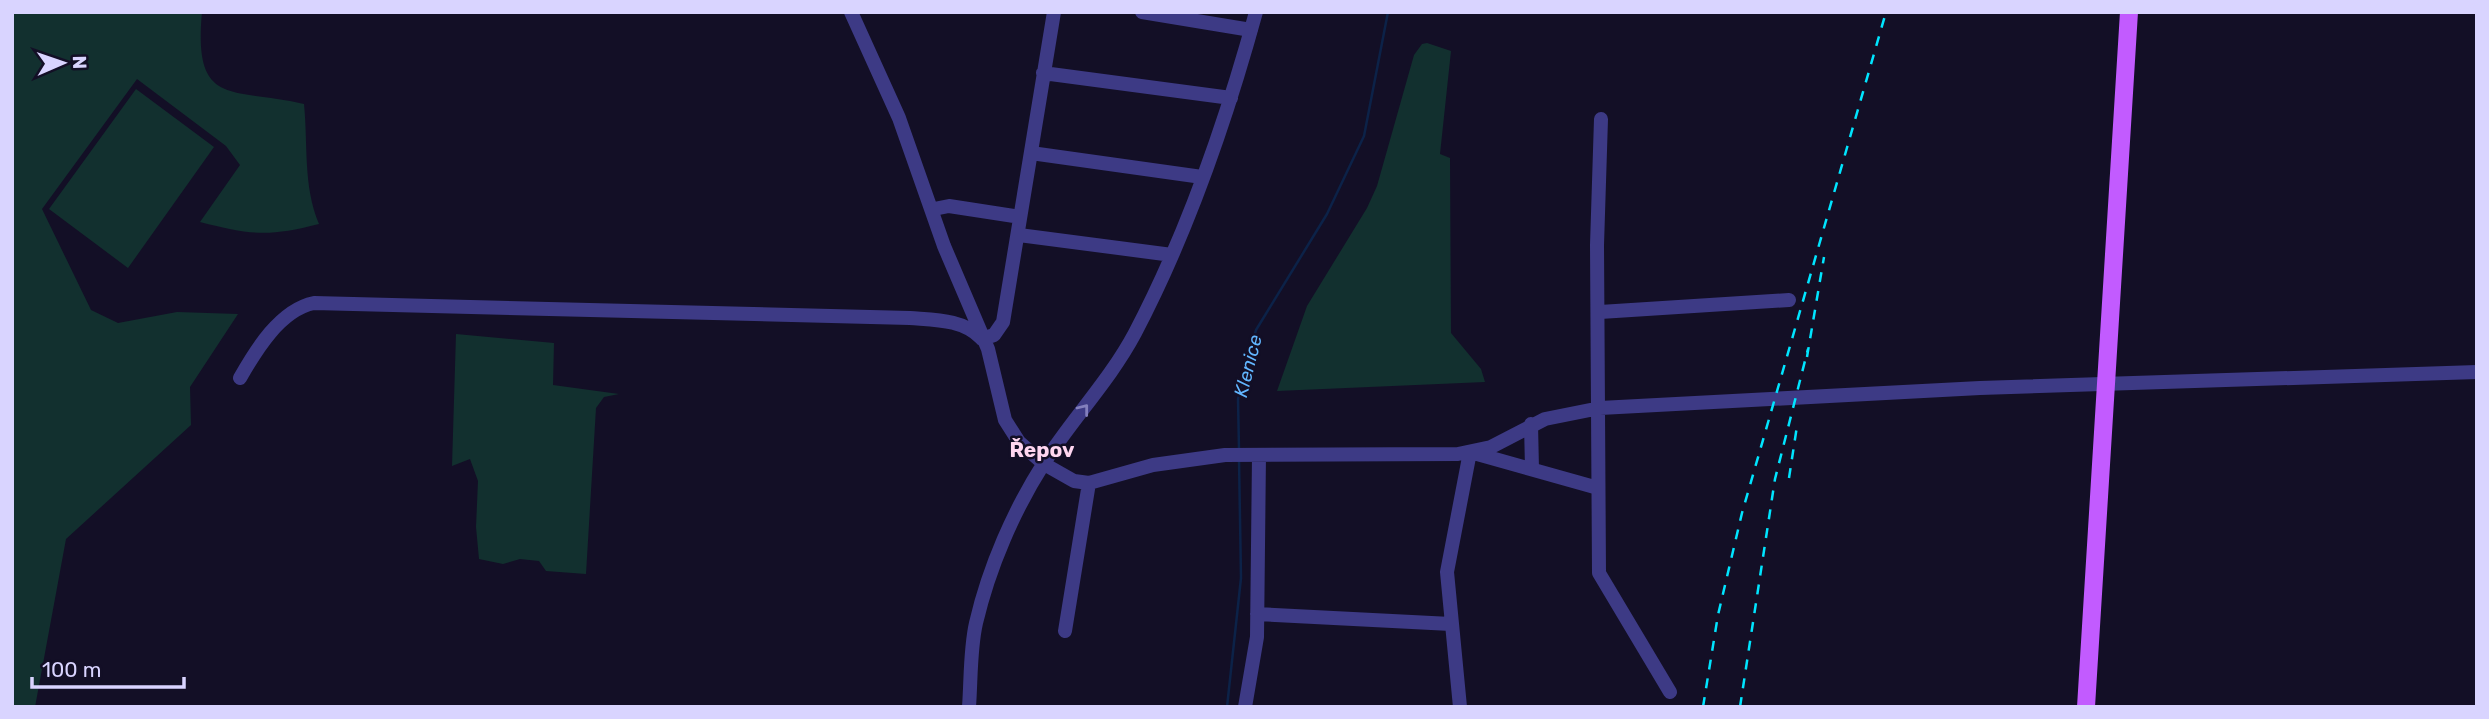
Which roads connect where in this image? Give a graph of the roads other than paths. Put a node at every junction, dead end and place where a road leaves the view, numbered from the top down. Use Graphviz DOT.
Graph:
graph roads {
  1 [pos="851,12"];
  2 [pos="1054,12"];
  3 [pos="1142,12"];
  4 [pos="1256,12"];
  5 [pos="2129,12"];
  6 [pos="1251,30"];
  7 [pos="1044,73"];
  8 [pos="1231,98"];
  9 [pos="1601,119"];
  10 [pos="1031,153"];
  11 [pos="1202,177"];
  12 [pos="934,209"];
  13 [pos="1020,217"];
  14 [pos="1018,235"];
  15 [pos="1172,255"];
  16 [pos="1789,300"];
  17 [pos="1600,312"];
  18 [pos="982,339"];
  19 [pos="2477,372"];
  20 [pos="240,378"];
  21 [pos="2108,384"];
  22 [pos="1600,408"];
  23 [pos="1531,424"];
  24 [pos="1470,452"];
  25 [pos="1256,455"];
  26 [pos="1044,464"];
  27 [pos="1532,469"];
  28 [pos="1089,483"];
  29 [pos="1598,488"];
  30 [pos="1257,614"];
  31 [pos="1451,624"];
  32 [pos="1065,631"];
  33 [pos="1670,692"];
  34 [pos="969,707"];
  35 [pos="1245,707"];
  36 [pos="1461,707"];
  37 [pos="2086,707"];
  1 -- 12 [label="street"];
  2 -- 7 [label="street"];
  3 -- 6 [label="street"];
  4 -- 6 [label="street"];
  5 -- 21 [label="main road"];
  6 -- 8 [label="street"];
  7 -- 8 [label="street"];
  7 -- 10 [label="street"];
  8 -- 11 [label="street"];
  9 -- 17 [label="street"];
  10 -- 11 [label="street"];
  10 -- 13 [label="street"];
  11 -- 15 [label="street"];
  12 -- 13 [label="street"];
  12 -- 18 [label="street"];
  13 -- 14 [label="street"];
  14 -- 15 [label="street"];
  14 -- 18 [label="street"];
  26 -- 15 [label="street, one-way"];
  16 -- 17 [label="street"];
  17 -- 22 [label="street"];
  18 -- 20 [label="street"];
  18 -- 26 [label="street"];
  19 -- 21 [label="street"];
  21 -- 22 [label="street"];
  21 -- 37 [label="main road"];
  22 -- 23 [label="street"];
  22 -- 29 [label="street"];
  23 -- 24 [label="street"];
  23 -- 27 [label="street"];
  24 -- 25 [label="street"];
  24 -- 27 [label="street"];
  24 -- 31 [label="street"];
  25 -- 28 [label="street"];
  25 -- 30 [label="street"];
  26 -- 28 [label="street"];
  26 -- 34 [label="street"];
  27 -- 29 [label="street"];
  28 -- 32 [label="street"];
  29 -- 33 [label="street"];
  30 -- 31 [label="street"];
  30 -- 35 [label="street"];
  31 -- 36 [label="street"];
}
